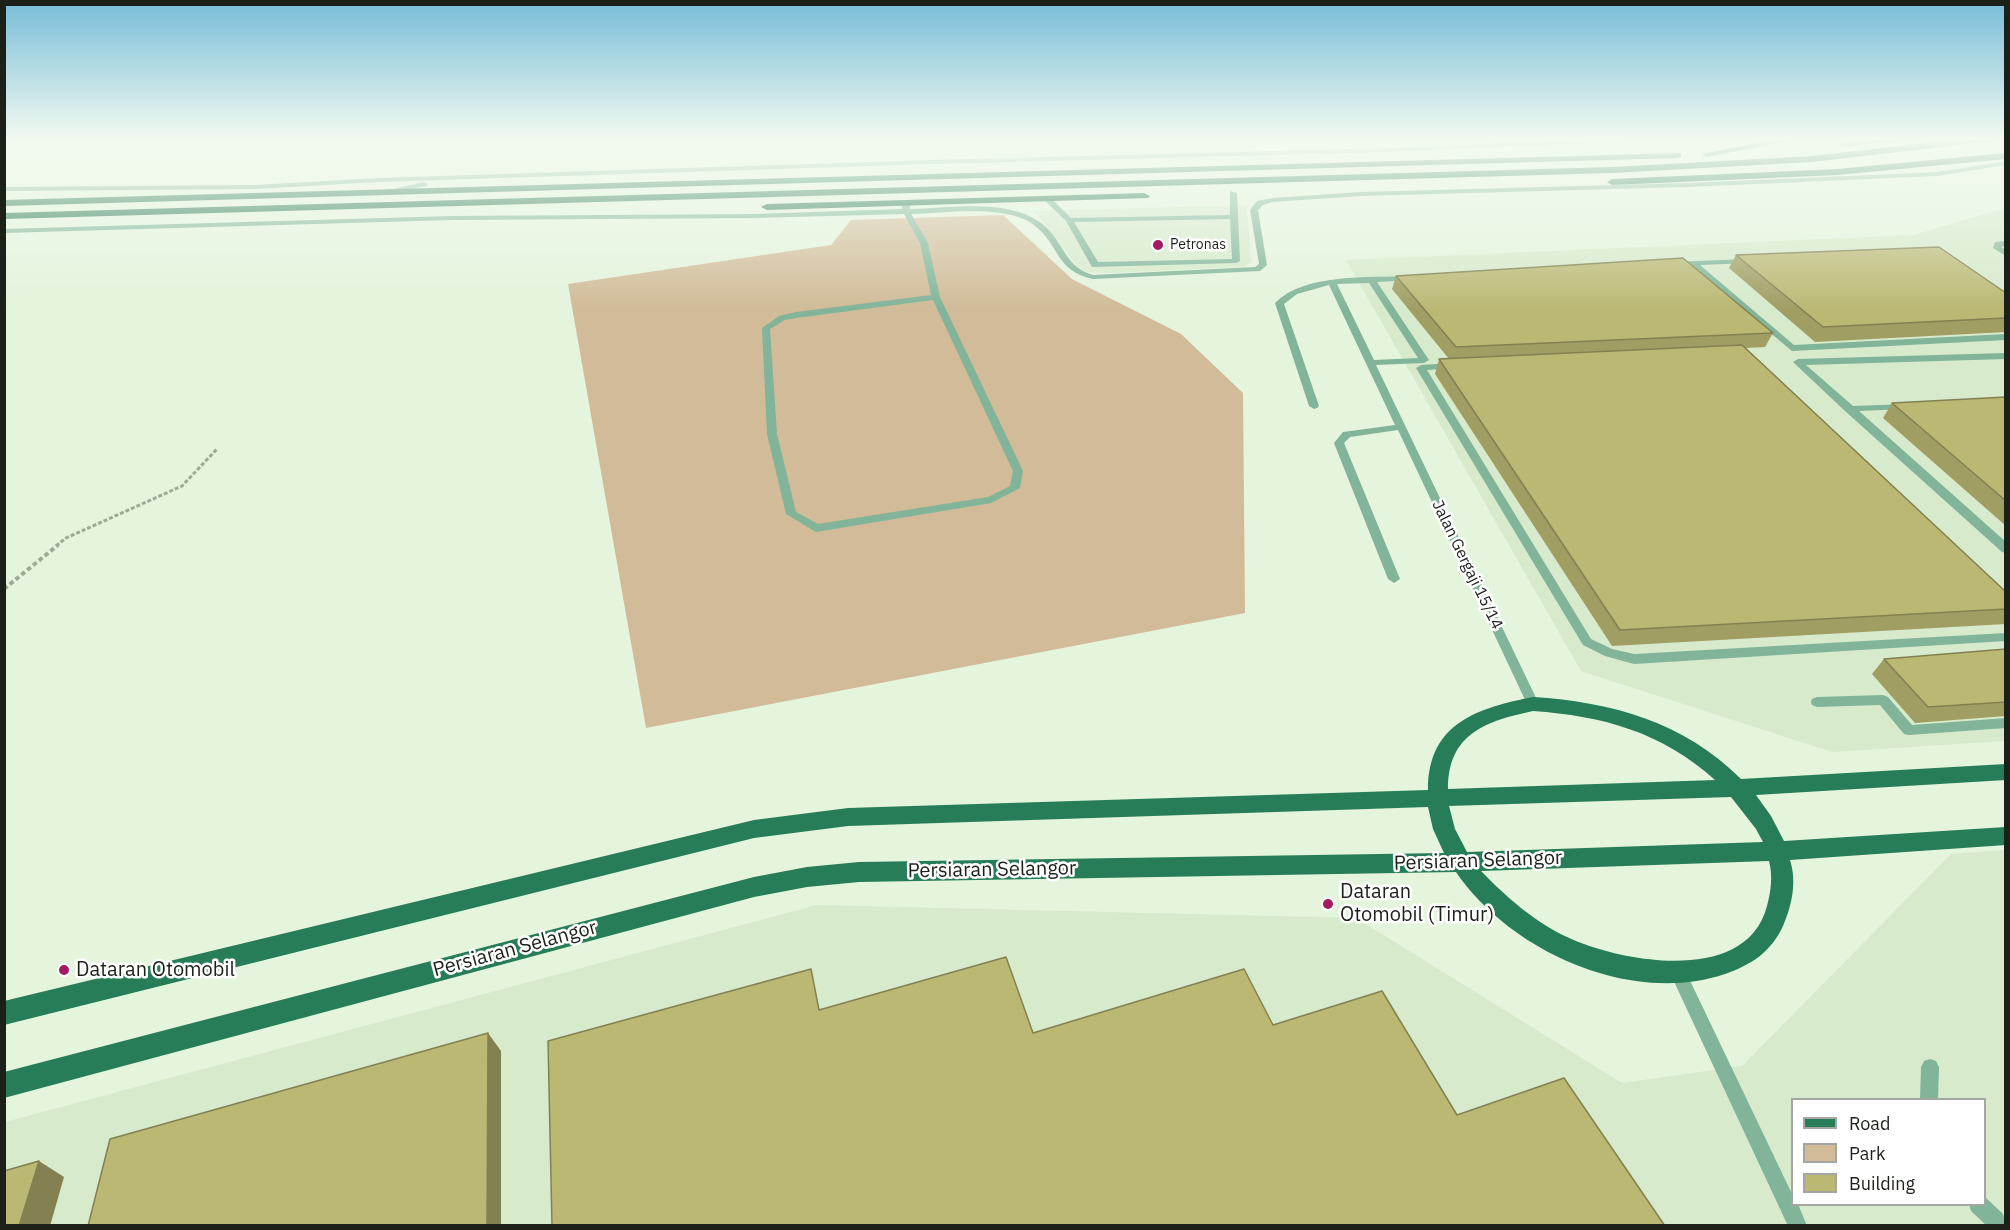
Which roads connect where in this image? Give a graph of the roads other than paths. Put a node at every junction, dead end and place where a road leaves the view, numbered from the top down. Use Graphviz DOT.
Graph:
graph roads {
  1 [pos="288,195"];
  2 [pos="754,195"];
  3 [pos="1146,195"];
  4 [pos="1233,195"];
  5 [pos="1340,195"];
  6 [pos="1047,199"];
  7 [pos="531,202"];
  8 [pos="4,203"];
  9 [pos="906,207"];
  10 [pos="4,216"];
  11 [pos="1234,217"];
  12 [pos="1069,220"];
  13 [pos="4,231"];
  14 [pos="2006,243"];
  15 [pos="2006,254"];
  16 [pos="1763,260"];
  17 [pos="1196,262"];
  18 [pos="1692,263"];
  19 [pos="1665,264"];
  20 [pos="1202,272"];
  21 [pos="1418,277"];
  22 [pos="1371,280"];
  23 [pos="1332,282"];
  24 [pos="936,297"];
  25 [pos="2006,337"];
  26 [pos="2006,356"];
  27 [pos="1370,363"];
  28 [pos="1468,366"];
  29 [pos="1314,406"];
  30 [pos="1916,406"];
  31 [pos="1848,409"];
  32 [pos="1400,427"];
  33 [pos="2006,549"];
  34 [pos="1394,579"];
  35 [pos="2006,637"];
  36 [pos="1817,702"];
  37 [pos="1533,704"];
  38 [pos="2006,723"];
  39 [pos="2006,772"];
  40 [pos="1736,788"];
  41 [pos="1435,797"];
  42 [pos="2006,836"];
  43 [pos="1779,851"];
  44 [pos="1460,862"];
  45 [pos="1678,974"];
  46 [pos="4,1013"];
  47 [pos="1930,1067"];
  48 [pos="4,1085"];
  49 [pos="1929,1098"];
  50 [pos="1981,1206"];
  51 [pos="2000,1221"];
  52 [pos="1798,1226"];
  1 -- 8 [label="highway"];
  2 -- 7 [label="highway"];
  3 -- 6 [label="highway"];
  4 -- 11 [label="lane"];
  5 -- 20 [label="lane"];
  6 -- 9 [label="highway"];
  6 -- 12 [label="lane"];
  7 -- 9 [label="highway"];
  7 -- 10 [label="highway"];
  9 -- 13 [label="lane"];
  9 -- 20 [label="lane"];
  9 -- 24 [label="lane"];
  11 -- 12 [label="lane"];
  11 -- 17 [label="lane"];
  12 -- 17 [label="lane"];
  14 -- 15 [label="lane"];
  16 -- 18 [label="lane"];
  17 -- 20 [label="lane"];
  18 -- 19 [label="lane"];
  18 -- 25 [label="lane"];
  21 -- 22 [label="lane"];
  22 -- 23 [label="lane"];
  22 -- 27 [label="lane"];
  23 -- 27 [label="lane, Jalan Gergaji 15/14"];
  23 -- 29 [label="lane"];
  24 -- 24 [label="lane"];
  26 -- 31 [label="lane"];
  27 -- 32 [label="lane, Jalan Gergaji 15/14"];
  28 -- 35 [label="lane"];
  30 -- 31 [label="lane"];
  31 -- 33 [label="lane"];
  32 -- 34 [label="lane"];
  32 -- 37 [label="lane, Jalan Gergaji 15/14"];
  36 -- 38 [label="lane"];
  37 -- 40 [label="main road"];
  37 -- 41 [label="main road"];
  39 -- 40 [label="main road"];
  40 -- 41 [label="main road"];
  40 -- 43 [label="main road"];
  41 -- 44 [label="main road"];
  41 -- 46 [label="main road"];
  42 -- 43 [label="main road, Persiaran Selangor"];
  43 -- 44 [label="main road, Persiaran Selangor"];
  43 -- 45 [label="main road"];
  44 -- 45 [label="main road"];
  44 -- 48 [label="main road, Persiaran Selangor"];
  45 -- 52 [label="lane"];
  47 -- 49 [label="lane"];
  50 -- 51 [label="lane"];
}
